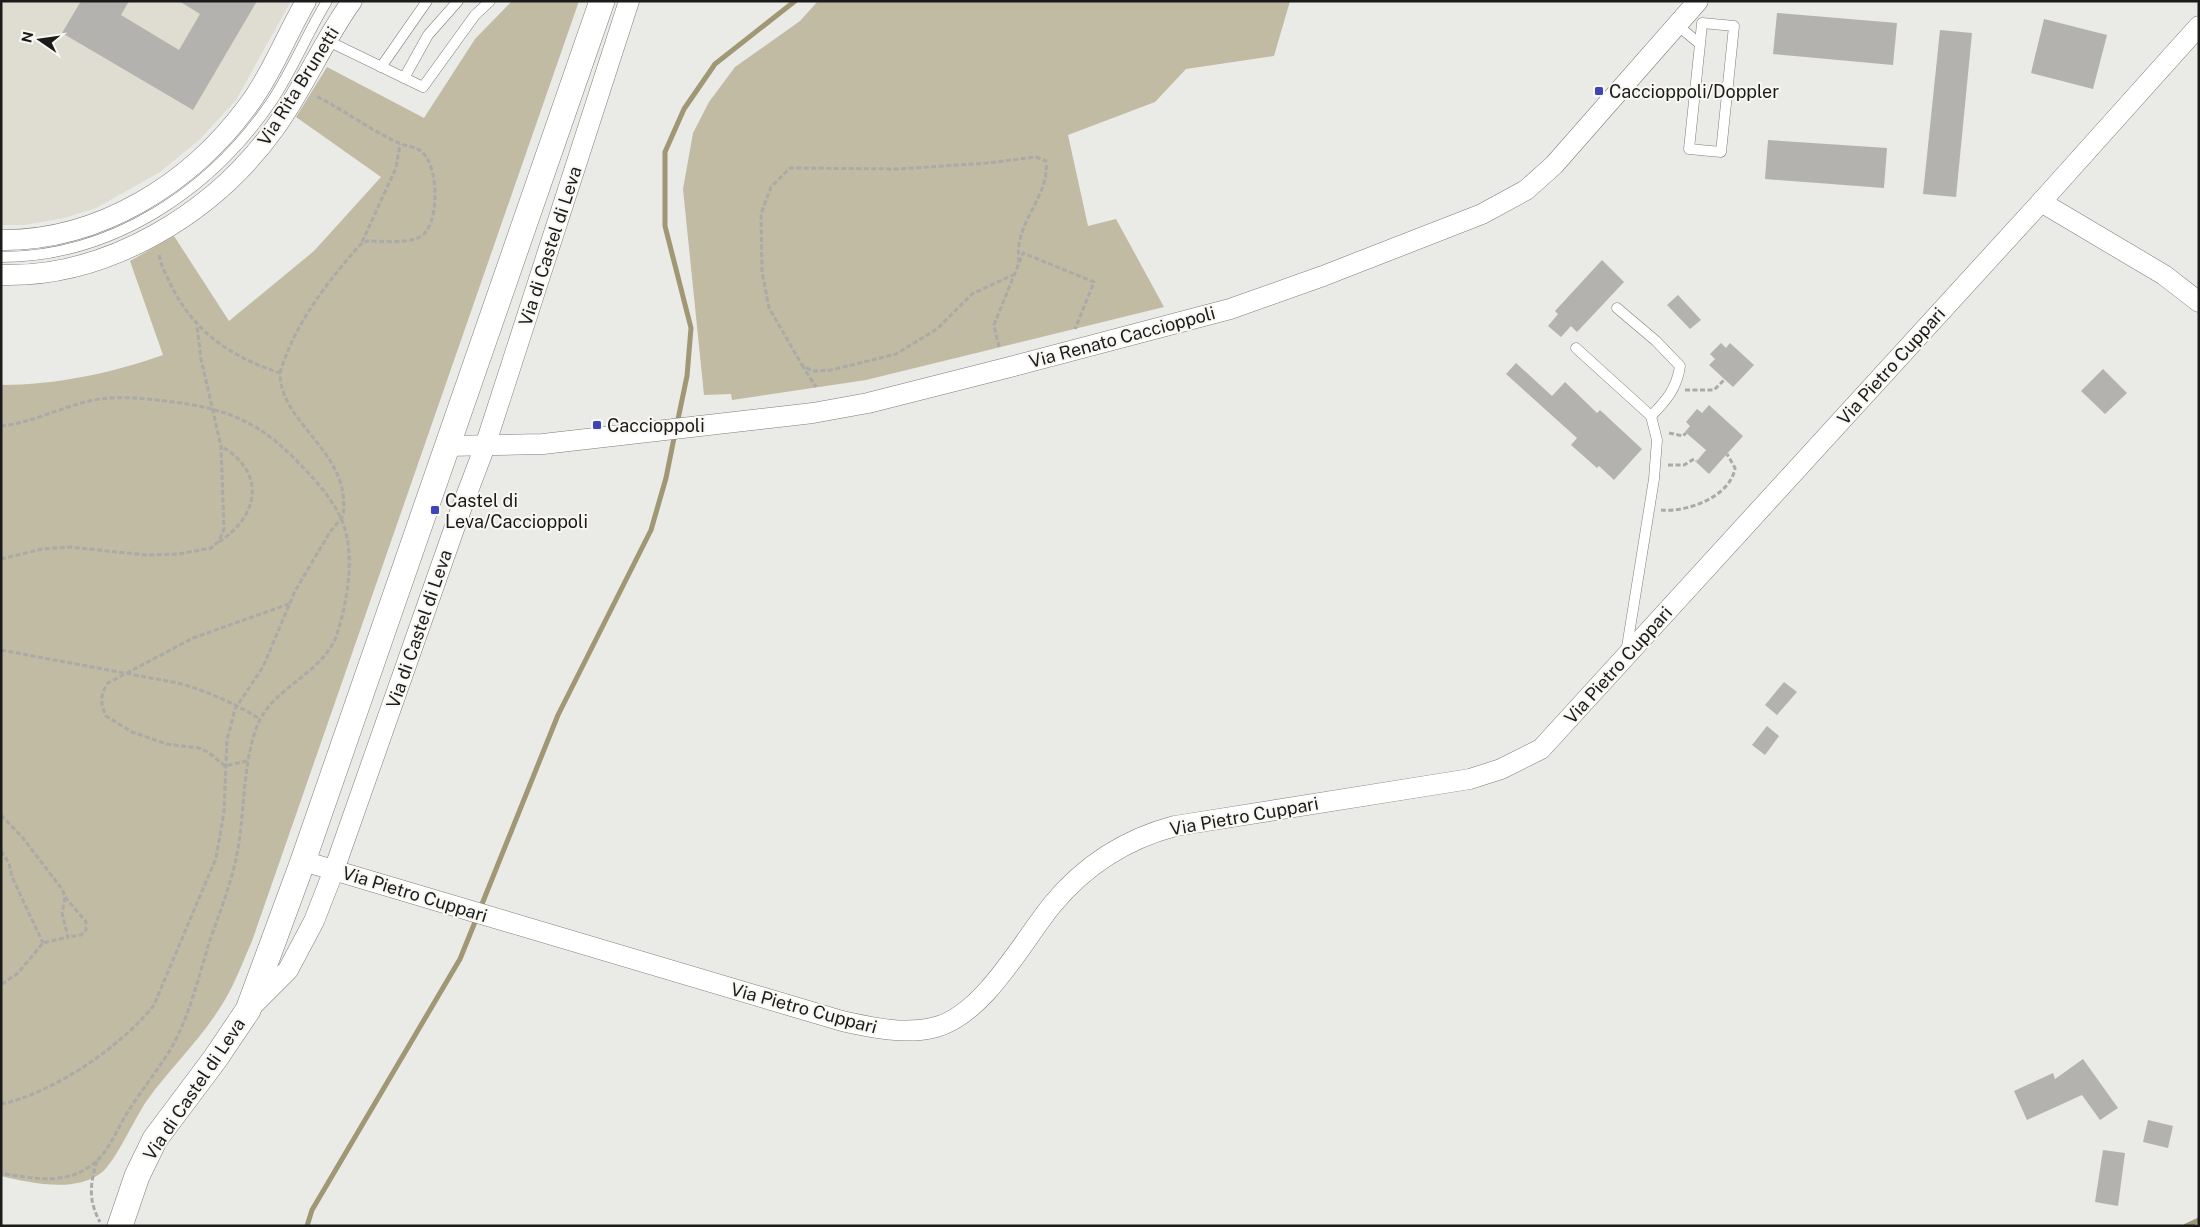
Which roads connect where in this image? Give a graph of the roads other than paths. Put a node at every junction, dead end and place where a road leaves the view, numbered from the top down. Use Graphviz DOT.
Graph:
graph roads {
  1 [pos="306,1"];
  2 [pos="327,1"];
  3 [pos="352,1"];
  4 [pos="427,1"];
  5 [pos="458,1"];
  6 [pos="490,1"];
  7 [pos="602,1"];
  8 [pos="629,1"];
  9 [pos="1698,1"];
  10 [pos="1677,25"];
  11 [pos="2199,26"];
  12 [pos="328,41"];
  13 [pos="1700,44"];
  14 [pos="381,67"];
  15 [pos="404,78"];
  16 [pos="2041,202"];
  17 [pos="1,240"];
  18 [pos="1,257"];
  19 [pos="1,275"];
  20 [pos="2199,302"];
  21 [pos="1617,308"];
  22 [pos="1576,348"];
  23 [pos="1651,416"];
  24 [pos="447,446"];
  25 [pos="485,446"];
  26 [pos="1625,659"];
  27 [pos="303,861"];
  28 [pos="334,870"];
  29 [pos="248,1010"];
  30 [pos="120,1226"];
  1 -- 17 [label="street, Via Rita Brunetti"];
  2 -- 18 [label="lane, Via Rita Brunetti"];
  3 -- 12 [label="street, Via Rita Brunetti"];
  4 -- 14 [label="lane"];
  5 -- 15 [label="lane"];
  6 -- 15 [label="lane"];
  7 -- 24 [label="street, Via di Castel di Leva"];
  8 -- 25 [label="street, Via di Castel di Leva"];
  9 -- 10 [label="street, Via Renato Caccioppoli"];
  10 -- 13 [label="lane"];
  10 -- 25 [label="street, Via Renato Caccioppoli"];
  11 -- 16 [label="street, Via Pietro Cuppari"];
  12 -- 14 [label="lane"];
  12 -- 19 [label="street, Via Rita Brunetti"];
  13 -- 13 [label="lane"];
  14 -- 15 [label="lane"];
  16 -- 20 [label="street"];
  16 -- 26 [label="street, Via Pietro Cuppari"];
  21 -- 23 [label="lane"];
  22 -- 23 [label="lane"];
  23 -- 26 [label="lane"];
  24 -- 25 [label="street, Via Renato Caccioppoli"];
  24 -- 27 [label="street, Via di Castel di Leva"];
  25 -- 28 [label="street, Via di Castel di Leva"];
  26 -- 28 [label="street, Via Pietro Cuppari"];
  27 -- 28 [label="street, Via Pietro Cuppari"];
  27 -- 29 [label="street, Via di Castel di Leva"];
  28 -- 29 [label="street, Via di Castel di Leva"];
  29 -- 30 [label="street, Via di Castel di Leva"];
}
